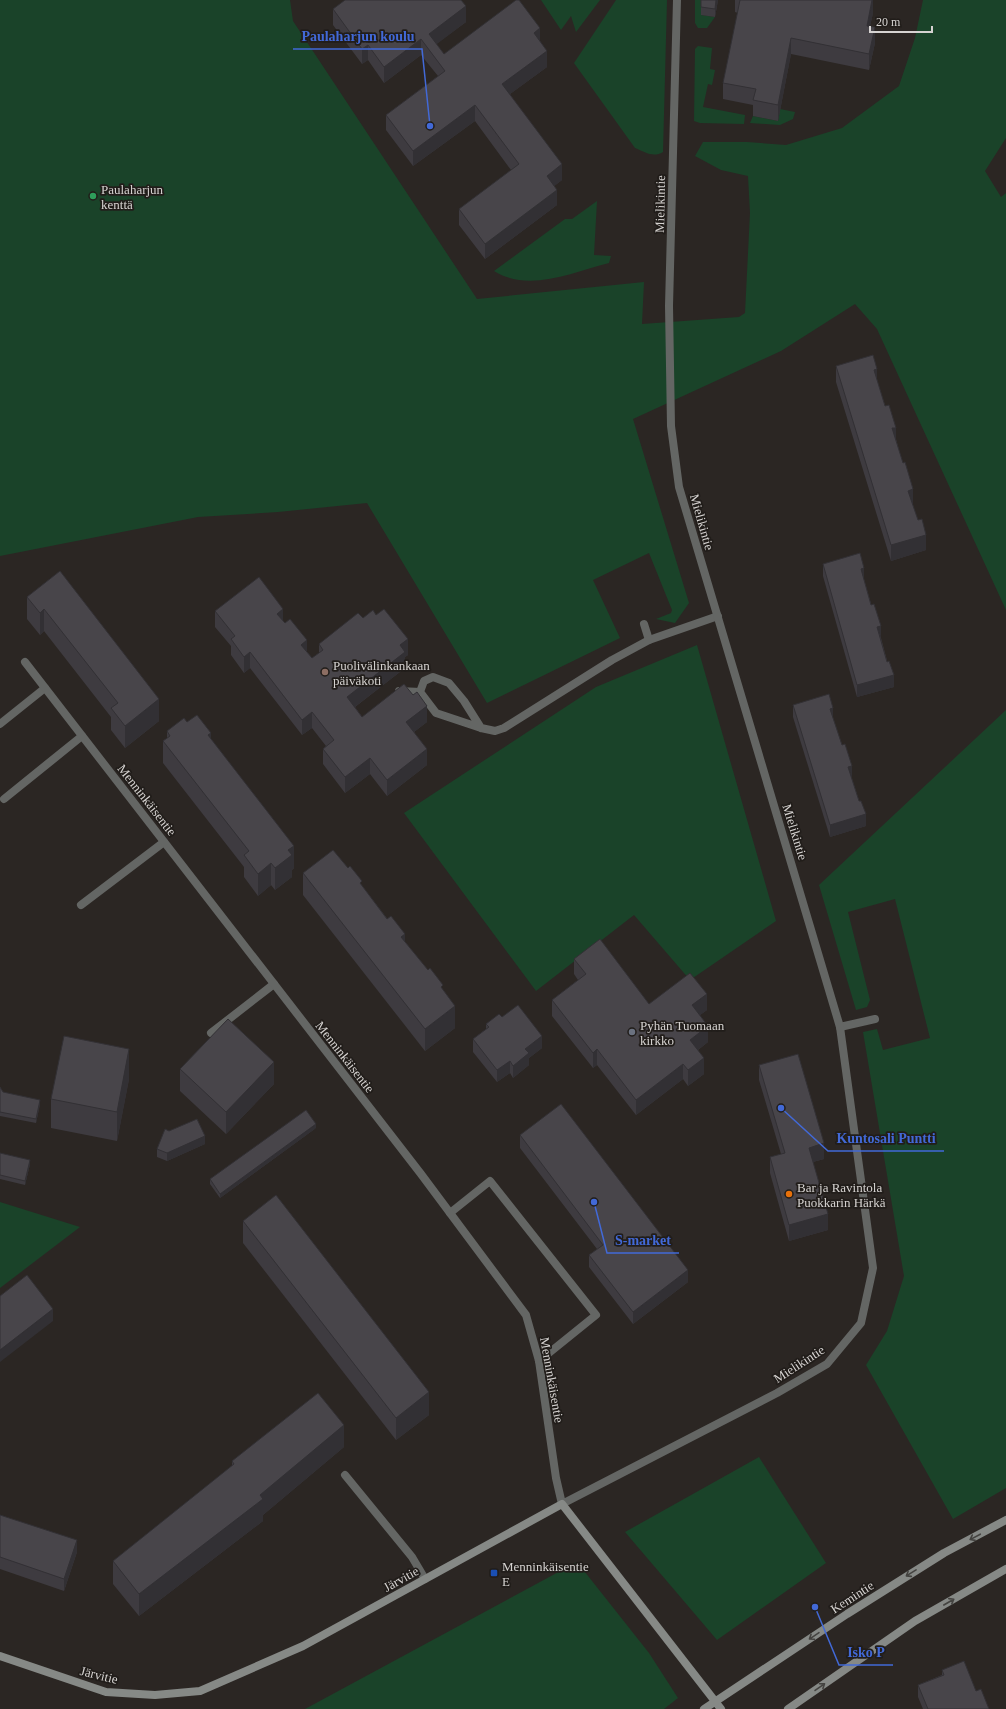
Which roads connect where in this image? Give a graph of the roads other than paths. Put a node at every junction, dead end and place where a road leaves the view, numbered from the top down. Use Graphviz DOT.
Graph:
graph roads {
  1 [pos="677,0"];
  2 [pos="718,616"];
  3 [pos="644,624"];
  4 [pos="648,640"];
  5 [pos="25,662"];
  6 [pos="45,688"];
  7 [pos="420,692"];
  8 [pos="390,697"];
  9 [pos="0,724"];
  10 [pos="480,728"];
  11 [pos="82,736"];
  12 [pos="4,799"];
  13 [pos="164,842"];
  14 [pos="81,905"];
  15 [pos="274,984"];
  16 [pos="875,1019"];
  17 [pos="840,1027"];
  18 [pos="211,1033"];
  19 [pos="450,1213"];
  20 [pos="539,1361"];
  21 [pos="345,1475"];
  22 [pos="562,1504"];
  23 [pos="1006,1520"];
  24 [pos="1006,1569"];
  25 [pos="1002,1573"];
  26 [pos="425,1579"];
  27 [pos="0,1656"];
  28 [pos="714,1701"];
  29 [pos="704,1709"];
  30 [pos="721,1709"];
  31 [pos="788,1709"];
  1 -- 2 [label="street, Mielikintie"];
  2 -- 4 [label="street"];
  2 -- 17 [label="street, Mielikintie"];
  3 -- 4 [label="street"];
  4 -- 10 [label="street"];
  5 -- 6 [label="street, Menninkäisentie"];
  6 -- 9 [label="street"];
  6 -- 11 [label="street, Menninkäisentie"];
  7 -- 8 [label="street"];
  7 -- 10 [label="street"];
  7 -- 10 [label="street"];
  11 -- 12 [label="street"];
  11 -- 13 [label="street, Menninkäisentie"];
  13 -- 14 [label="street"];
  13 -- 15 [label="street, Menninkäisentie"];
  15 -- 18 [label="street"];
  15 -- 19 [label="street, Menninkäisentie"];
  16 -- 17 [label="street"];
  17 -- 22 [label="street, Mielikintie"];
  19 -- 20 [label="street, Menninkäisentie"];
  19 -- 20 [label="street"];
  20 -- 22 [label="street, Menninkäisentie"];
  21 -- 26 [label="street"];
  22 -- 26 [label="street, Järvitie"];
  22 -- 28 [label="street"];
  23 -- 28 [label="street, Kemintie, one-way"];
  24 -- 25 [label="street"];
  31 -- 25 [label="street, one-way"];
  26 -- 27 [label="street, Järvitie"];
  28 -- 29 [label="street, Kemintie"];
  28 -- 30 [label="street"];
}
